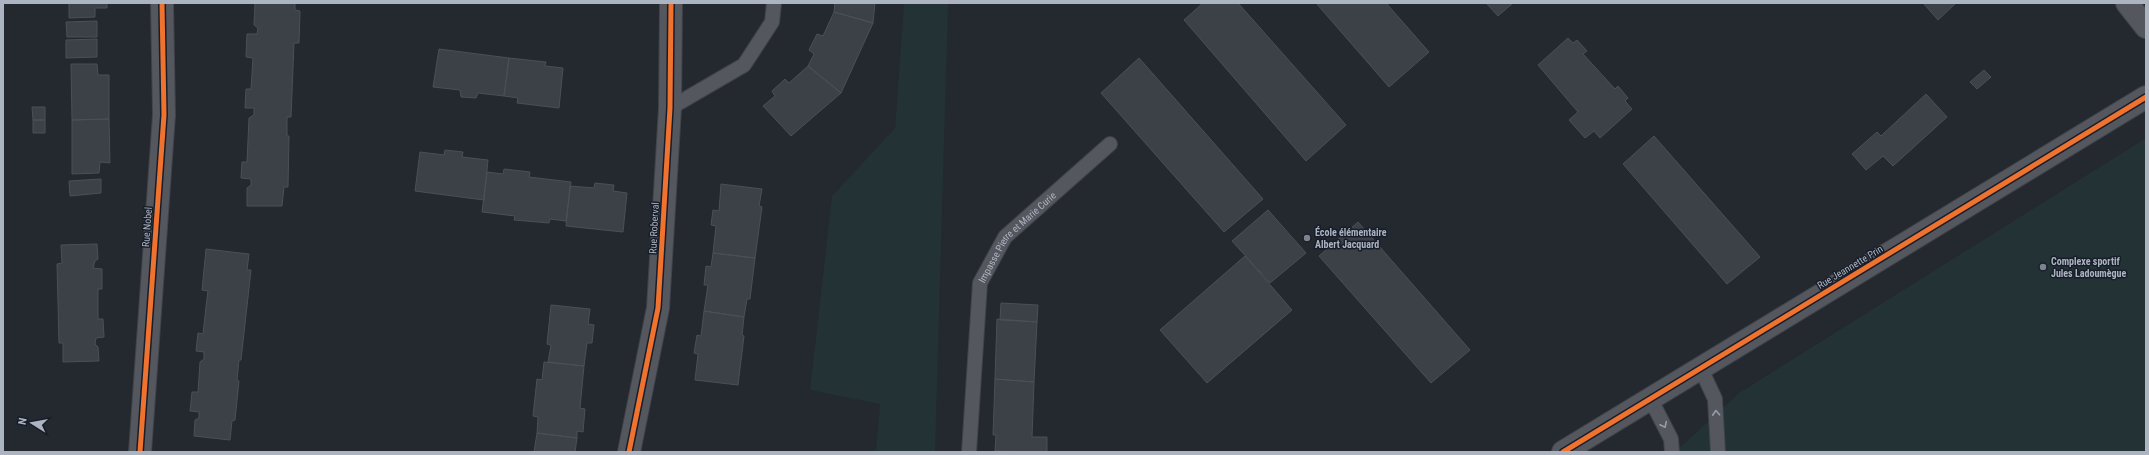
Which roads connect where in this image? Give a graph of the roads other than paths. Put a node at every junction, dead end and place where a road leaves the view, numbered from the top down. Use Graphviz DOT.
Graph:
graph roads {
  1 [pos="162,3"];
  2 [pos="672,3"];
  3 [pos="774,3"];
  4 [pos="2127,3"];
  5 [pos="2146,27"];
  6 [pos="2146,97"];
  7 [pos="670,108"];
  8 [pos="1110,144"];
  9 [pos="1701,369"];
  10 [pos="1651,400"];
  11 [pos="140,452"];
  12 [pos="629,452"];
  13 [pos="969,452"];
  14 [pos="1563,452"];
  15 [pos="1672,452"];
  16 [pos="1718,452"];
  1 -- 11 [label="street, Rue Nobel"];
  2 -- 7 [label="street, Rue Roberval"];
  3 -- 7 [label="lane"];
  4 -- 5 [label="street"];
  6 -- 9 [label="street, Rue Jeannette Prin"];
  7 -- 12 [label="street, Rue Roberval"];
  8 -- 13 [label="lane, Impasse Pierre et Marie Curie"];
  9 -- 10 [label="street, Rue Jeannette Prin"];
  16 -- 9 [label="lane, one-way"];
  10 -- 14 [label="street, Rue Jeannette Prin"];
  10 -- 15 [label="lane, one-way"];
}
